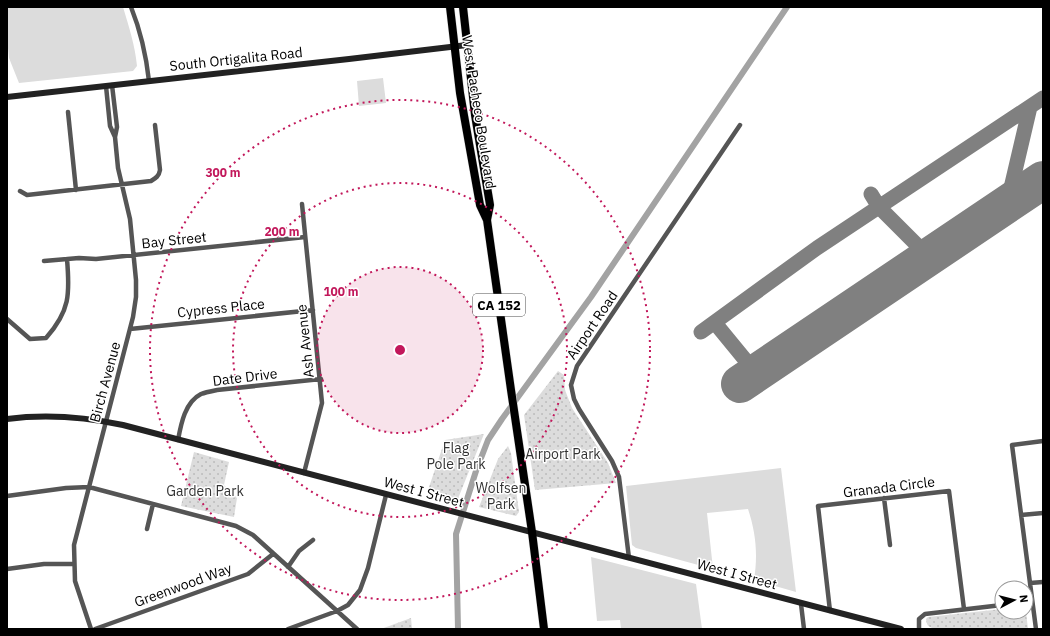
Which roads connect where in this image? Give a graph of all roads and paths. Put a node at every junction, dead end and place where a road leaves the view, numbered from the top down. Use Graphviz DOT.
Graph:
graph roads {
  1 [pos="131,7"];
  2 [pos="450,7"];
  3 [pos="463,7"];
  4 [pos="467,44"];
  5 [pos="455,46"];
  6 [pos="149,81"];
  7 [pos="109,86"];
  8 [pos="7,96"];
  9 [pos="68,112"];
  10 [pos="155,125"];
  11 [pos="740,125"];
  12 [pos="122,184"];
  13 [pos="76,190"];
  14 [pos="20,191"];
  15 [pos="302,204"];
  16 [pos="488,220"];
  17 [pos="305,237"];
  18 [pos="134,255"];
  19 [pos="67,259"];
  20 [pos="44,261"];
  21 [pos="313,310"];
  22 [pos="7,319"];
  23 [pos="130,329"];
  24 [pos="320,379"];
  25 [pos="7,419"];
  26 [pos="106,422"];
  27 [pos="178,440"];
  28 [pos="1043,441"];
  29 [pos="304,473"];
  30 [pos="89,487"];
  31 [pos="386,494"];
  32 [pos="7,496"];
  33 [pos="884,498"];
  34 [pos="152,504"];
  35 [pos="1043,513"];
  36 [pos="1021,515"];
  37 [pos="147,529"];
  38 [pos="532,532"];
  39 [pos="313,540"];
  40 [pos="890,545"];
  41 [pos="273,554"];
  42 [pos="629,558"];
  43 [pos="74,564"];
  44 [pos="288,567"];
  45 [pos="7,569"];
  46 [pos="1029,580"];
  47 [pos="801,604"];
  48 [pos="994,606"];
  49 [pos="964,609"];
  50 [pos="337,611"];
  51 [pos="830,611"];
  52 [pos="1034,616"];
  53 [pos="91,629"];
  54 [pos="95,629"];
  55 [pos="288,629"];
  56 [pos="356,629"];
  57 [pos="544,629"];
  58 [pos="804,629"];
  59 [pos="902,629"];
  60 [pos="919,629"];
  61 [pos="1036,629"];
  1 -- 6 [label="street"];
  2 -- 5 [label="highway, West Pacheco Boulevard / CA 152"];
  3 -- 4 [label="highway, West Pacheco Boulevard / CA 152"];
  4 -- 5 [label="street, South Ortigalita Road"];
  4 -- 16 [label="highway, West Pacheco Boulevard / CA 152"];
  5 -- 6 [label="street, South Ortigalita Road"];
  5 -- 16 [label="highway, West Pacheco Boulevard / CA 152"];
  6 -- 7 [label="street, South Ortigalita Road"];
  7 -- 8 [label="street, South Ortigalita Road"];
  7 -- 12 [label="street, Birch Avenue"];
  9 -- 13 [label="street"];
  10 -- 12 [label="street"];
  11 -- 42 [label="street, Airport Road"];
  12 -- 13 [label="street"];
  12 -- 18 [label="street, Birch Avenue"];
  13 -- 14 [label="street"];
  15 -- 17 [label="street, Ash Avenue"];
  16 -- 38 [label="highway, West Pacheco Boulevard / CA 152"];
  17 -- 18 [label="street, Bay Street"];
  17 -- 21 [label="street, Ash Avenue"];
  18 -- 19 [label="street, Bay Street"];
  18 -- 23 [label="street, Birch Avenue"];
  19 -- 20 [label="street, Bay Street"];
  19 -- 22 [label="street"];
  21 -- 23 [label="street, Cypress Place"];
  21 -- 24 [label="street, Ash Avenue"];
  23 -- 26 [label="street, Birch Avenue"];
  24 -- 27 [label="street, Date Drive"];
  24 -- 29 [label="street, Ash Avenue"];
  25 -- 26 [label="street, West I Street"];
  26 -- 27 [label="street, West I Street"];
  26 -- 30 [label="street, Birch Avenue"];
  27 -- 29 [label="street, West I Street"];
  28 -- 36 [label="street"];
  29 -- 31 [label="street, West I Street"];
  30 -- 32 [label="street"];
  30 -- 34 [label="street"];
  30 -- 43 [label="street, Birch Avenue"];
  31 -- 38 [label="street, West I Street"];
  31 -- 50 [label="street"];
  33 -- 40 [label="street"];
  33 -- 49 [label="street, Granada Circle"];
  33 -- 51 [label="street, Granada Circle"];
  34 -- 37 [label="street"];
  34 -- 41 [label="street"];
  35 -- 36 [label="street"];
  36 -- 46 [label="street"];
  38 -- 42 [label="street, West I Street"];
  38 -- 57 [label="highway, West Pacheco Boulevard / CA 152"];
  39 -- 44 [label="street"];
  41 -- 44 [label="street"];
  41 -- 54 [label="street, Greenwood Way"];
  42 -- 47 [label="street, West I Street"];
  43 -- 45 [label="street"];
  43 -- 53 [label="street, Birch Avenue"];
  44 -- 50 [label="street"];
  47 -- 51 [label="street, West I Street"];
  47 -- 58 [label="street"];
  48 -- 49 [label="street"];
  49 -- 60 [label="street"];
  50 -- 55 [label="street"];
  50 -- 56 [label="street"];
  51 -- 59 [label="street, West I Street"];
  52 -- 61 [label="street"];
}
